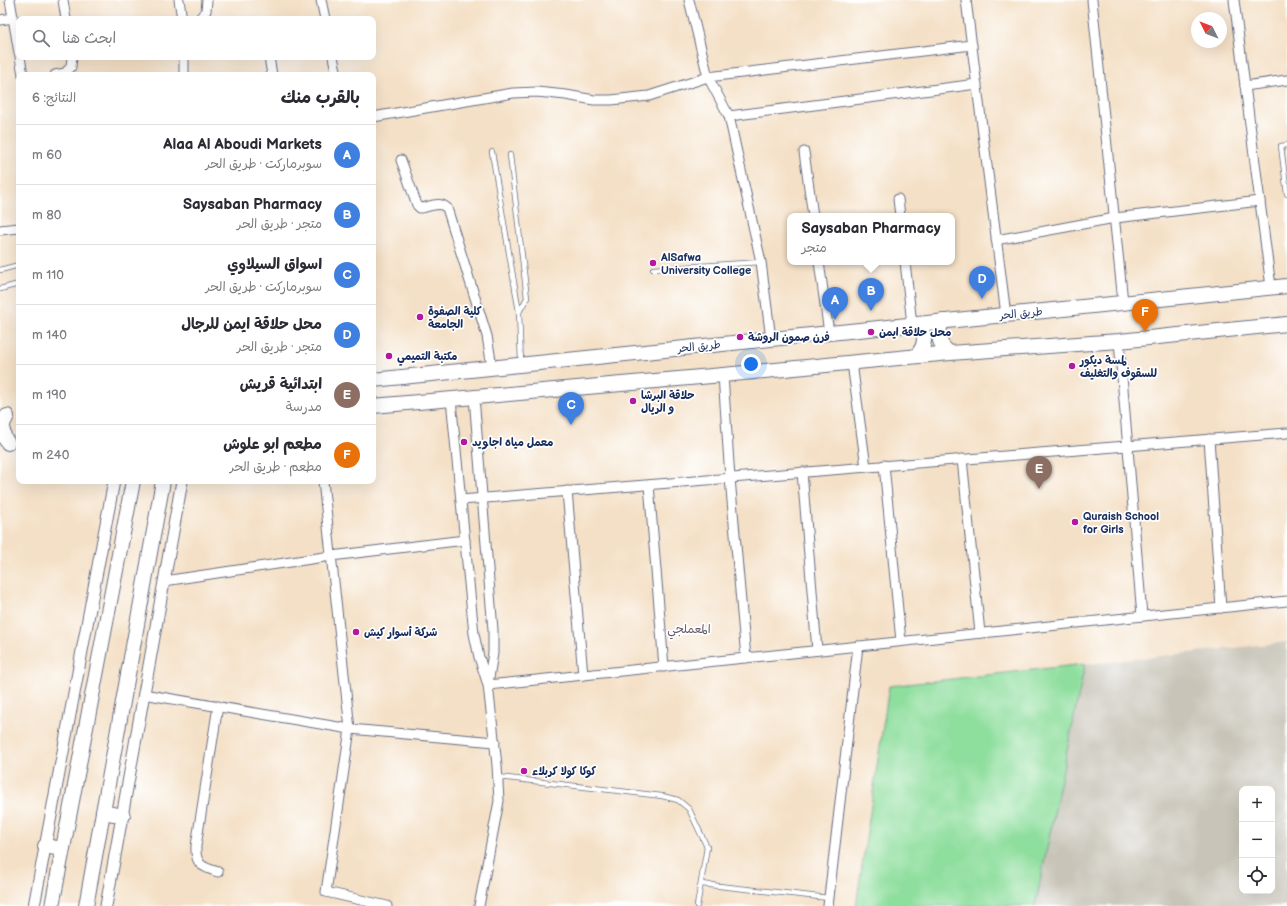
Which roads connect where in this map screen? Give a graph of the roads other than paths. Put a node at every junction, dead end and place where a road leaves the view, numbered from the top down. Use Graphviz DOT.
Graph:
graph roads {
  1 [pos="10,0"];
  2 [pos="63,0"];
  3 [pos="179,0"];
  4 [pos="207,0"];
  5 [pos="321,0"];
  6 [pos="689,0"];
  7 [pos="966,0"];
  8 [pos="1092,0"];
  9 [pos="1234,0"];
  10 [pos="66,16"];
  11 [pos="182,16"];
  12 [pos="202,16"];
  13 [pos="324,16"];
  14 [pos="14,18"];
  15 [pos="0,20"];
  16 [pos="16,32"];
  17 [pos="972,45"];
  18 [pos="20,60"];
  19 [pos="72,60"];
  20 [pos="184,60"];
  21 [pos="270,60"];
  22 [pos="334,60"];
  23 [pos="22,72"];
  24 [pos="66,72"];
  25 [pos="184,72"];
  26 [pos="272,72"];
  27 [pos="336,72"];
  28 [pos="708,77"];
  29 [pos="1287,80"];
  30 [pos="977,84"];
  31 [pos="1245,86"];
  32 [pos="376,116"];
  33 [pos="729,116"];
  34 [pos="1287,145"];
  35 [pos="492,152"];
  36 [pos="804,152"];
  37 [pos="510,155"];
  38 [pos="401,160"];
  39 [pos="1287,194"];
  40 [pos="898,199"];
  41 [pos="1260,201"];
  42 [pos="813,213"];
  43 [pos="900,213"];
  44 [pos="1115,218"];
  45 [pos="16,228"];
  46 [pos="0,230"];
  47 [pos="996,240"];
  48 [pos="761,262"];
  49 [pos="819,265"];
  50 [pos="905,265"];
  51 [pos="16,266"];
  52 [pos="0,270"];
  53 [pos="653,270"];
  54 [pos="16,285"];
  55 [pos="1287,286"];
  56 [pos="1271,287"];
  57 [pos="0,289"];
  58 [pos="1123,302"];
  59 [pos="519,312"];
  60 [pos="1006,315"];
  61 [pos="944,321"];
  62 [pos="915,324"];
  63 [pos="1287,324"];
  64 [pos="829,333"];
  65 [pos="771,338"];
  66 [pos="1119,341"];
  67 [pos="950,353"];
  68 [pos="916,356"];
  69 [pos="852,363"];
  70 [pos="521,364"];
  71 [pos="492,367"];
  72 [pos="723,375"];
  73 [pos="376,380"];
  74 [pos="474,397"];
  75 [pos="451,399"];
  76 [pos="376,406"];
  77 [pos="9,416"];
  78 [pos="1286,433"];
  79 [pos="1209,439"];
  80 [pos="9,443"];
  81 [pos="1287,443"];
  82 [pos="1127,446"];
  83 [pos="962,459"];
  84 [pos="884,465"];
  85 [pos="866,467"];
  86 [pos="802,472"];
  87 [pos="730,478"];
  88 [pos="113,484"];
  89 [pos="132,484"];
  90 [pos="162,484"];
  91 [pos="181,484"];
  92 [pos="323,484"];
  93 [pos="649,485"];
  94 [pos="567,491"];
  95 [pos="482,498"];
  96 [pos="461,500"];
  97 [pos="465,540"];
  98 [pos="331,556"];
  99 [pos="164,581"];
  100 [pos="1287,601"];
  101 [pos="1221,608"];
  102 [pos="1142,616"];
  103 [pos="980,633"];
  104 [pos="901,641"];
  105 [pos="858,646"];
  106 [pos="816,650"];
  107 [pos="746,658"];
  108 [pos="664,666"];
  109 [pos="583,675"];
  110 [pos="488,685"];
  111 [pos="143,694"];
  112 [pos="218,706"];
  113 [pos="350,729"];
  114 [pos="495,742"];
  115 [pos="498,777"];
  116 [pos="103,812"];
  117 [pos="123,816"];
  118 [pos="46,846"];
  119 [pos="62,849"];
  120 [pos="218,872"];
  121 [pos="701,884"];
  122 [pos="828,902"];
  123 [pos="34,906"];
  124 [pos="52,906"];
  125 [pos="86,906"];
  126 [pos="106,906"];
  127 [pos="387,906"];
  128 [pos="479,906"];
  129 [pos="697,906"];
  1 -- 14 [label="street"];
  2 -- 10 [label="street"];
  3 -- 11 [label="street"];
  4 -- 12 [label="street"];
  5 -- 13 [label="street"];
  6 -- 28 [label="street"];
  7 -- 17 [label="street"];
  8 -- 44 [label="street"];
  9 -- 31 [label="street"];
  14 -- 15 [label="street"];
  14 -- 16 [label="street"];
  17 -- 28 [label="street"];
  17 -- 30 [label="street"];
  18 -- 23 [label="street"];
  19 -- 24 [label="street"];
  20 -- 25 [label="street"];
  21 -- 26 [label="street"];
  22 -- 27 [label="street"];
  28 -- 32 [label="street"];
  28 -- 33 [label="street"];
  29 -- 31 [label="street"];
  30 -- 33 [label="street"];
  30 -- 47 [label="street"];
  31 -- 41 [label="street"];
  33 -- 48 [label="street"];
  34 -- 39 [label="lane"];
  35 -- 59 [label="lane"];
  36 -- 42 [label="street"];
  37 -- 59 [label="lane"];
  38 -- 71 [label="street"];
  40 -- 43 [label="street"];
  41 -- 44 [label="street"];
  41 -- 56 [label="street"];
  44 -- 47 [label="street"];
  44 -- 58 [label="street"];
  45 -- 46 [label="street"];
  47 -- 60 [label="street"];
  48 -- 53 [label="lane"];
  48 -- 65 [label="street"];
  49 -- 64 [label="street"];
  50 -- 62 [label="street"];
  51 -- 52 [label="lane"];
  54 -- 57 [label="lane"];
  55 -- 56 [label="main road, طريق الحر"];
  56 -- 58 [label="main road, طريق الحر"];
  58 -- 60 [label="main road, طريق الحر"];
  59 -- 70 [label="lane"];
  60 -- 61 [label="main road, طريق الحر"];
  61 -- 62 [label="main road, طريق الحر"];
  61 -- 67 [label="main road"];
  62 -- 64 [label="main road, طريق الحر"];
  62 -- 68 [label="main road"];
  63 -- 66 [label="main road"];
  64 -- 65 [label="main road, طريق الحر"];
  65 -- 70 [label="main road, طريق الحر"];
  66 -- 67 [label="main road"];
  66 -- 82 [label="street"];
  67 -- 68 [label="main road"];
  68 -- 69 [label="main road"];
  69 -- 72 [label="main road"];
  69 -- 85 [label="street"];
  70 -- 71 [label="main road, طريق الحر"];
  71 -- 73 [label="main road, طريق الحر"];
  72 -- 74 [label="main road"];
  72 -- 87 [label="street"];
  74 -- 75 [label="main road"];
  74 -- 95 [label="street"];
  75 -- 76 [label="main road"];
  75 -- 96 [label="street"];
  77 -- 80 [label="main road"];
  78 -- 79 [label="street"];
  78 -- 81 [label="street"];
  79 -- 82 [label="street"];
  79 -- 101 [label="street"];
  82 -- 83 [label="street"];
  82 -- 102 [label="street"];
  83 -- 84 [label="street"];
  83 -- 103 [label="street"];
  84 -- 85 [label="street"];
  84 -- 104 [label="street"];
  85 -- 86 [label="street"];
  86 -- 87 [label="street"];
  86 -- 106 [label="street"];
  87 -- 93 [label="street"];
  87 -- 107 [label="street"];
  88 -- 118 [label="street"];
  89 -- 119 [label="main road"];
  90 -- 116 [label="main road"];
  91 -- 99 [label="street"];
  92 -- 98 [label="street"];
  93 -- 94 [label="street"];
  93 -- 108 [label="street"];
  94 -- 95 [label="street"];
  94 -- 109 [label="street"];
  95 -- 96 [label="street"];
  95 -- 110 [label="street"];
  96 -- 97 [label="street"];
  97 -- 98 [label="street"];
  97 -- 110 [label="street"];
  98 -- 99 [label="street"];
  98 -- 113 [label="street"];
  99 -- 111 [label="street"];
  100 -- 101 [label="street"];
  101 -- 102 [label="street"];
  102 -- 103 [label="street"];
  103 -- 104 [label="street"];
  104 -- 105 [label="street"];
  105 -- 106 [label="street"];
  105 -- 122 [label="street"];
  106 -- 107 [label="street"];
  107 -- 108 [label="street"];
  108 -- 109 [label="street"];
  109 -- 110 [label="street"];
  110 -- 114 [label="street"];
  111 -- 112 [label="street"];
  111 -- 117 [label="street"];
  112 -- 113 [label="street"];
  112 -- 120 [label="street"];
  113 -- 114 [label="street"];
  113 -- 127 [label="street"];
  114 -- 115 [label="street"];
  115 -- 121 [label="lane"];
  115 -- 128 [label="street"];
  116 -- 117 [label="main road"];
  116 -- 125 [label="main road"];
  117 -- 126 [label="street"];
  118 -- 119 [label="main road"];
  118 -- 123 [label="street"];
  119 -- 124 [label="main road"];
  121 -- 122 [label="lane"];
  121 -- 129 [label="lane"];
}
